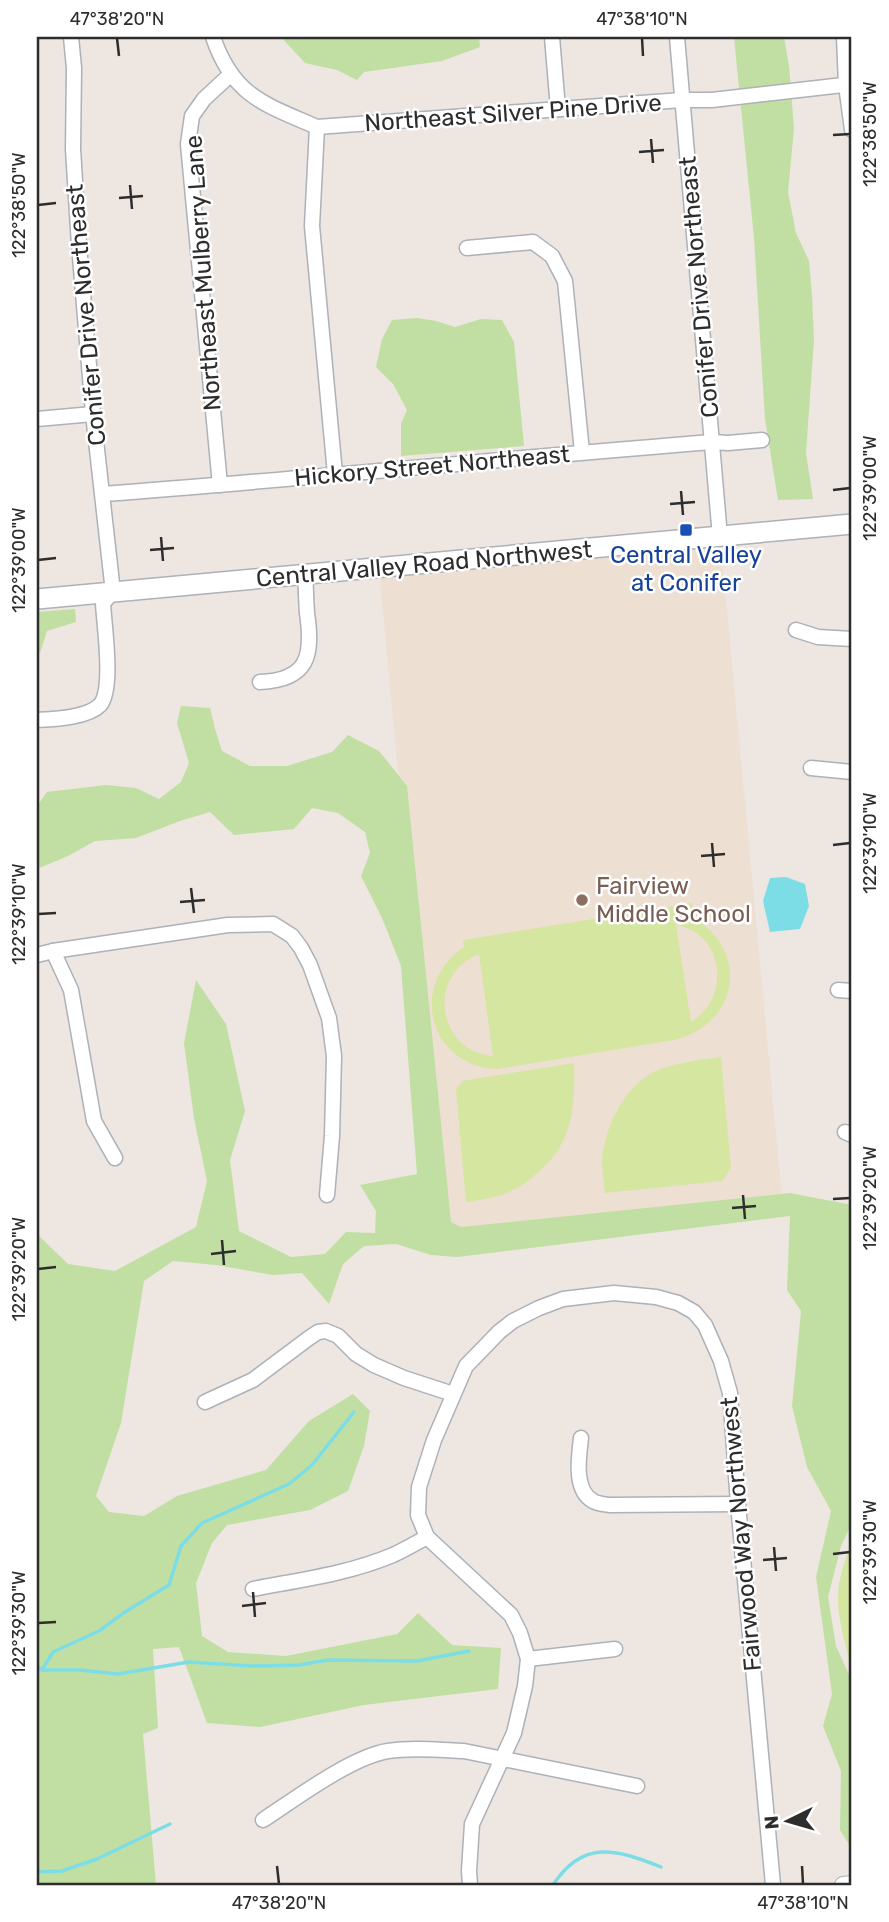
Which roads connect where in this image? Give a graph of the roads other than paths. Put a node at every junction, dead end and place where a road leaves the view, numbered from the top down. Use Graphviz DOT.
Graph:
graph roads {
  1 [pos="71,37"];
  2 [pos="213,37"];
  3 [pos="552,37"];
  4 [pos="677,37"];
  5 [pos="844,37"];
  6 [pos="230,75"];
  7 [pos="849,85"];
  8 [pos="682,100"];
  9 [pos="558,109"];
  10 [pos="317,127"];
  11 [pos="852,130"];
  12 [pos="467,248"];
  13 [pos="93,414"];
  14 [pos="37,419"];
  15 [pos="762,440"];
  16 [pos="712,442"];
  17 [pos="582,452"];
  18 [pos="335,474"];
  19 [pos="220,485"];
  20 [pos="103,494"];
  21 [pos="852,524"];
  22 [pos="720,537"];
  23 [pos="305,574"];
  24 [pos="113,592"];
  25 [pos="37,599"];
  26 [pos="796,630"];
  27 [pos="852,639"];
  28 [pos="260,682"];
  29 [pos="37,720"];
  30 [pos="811,768"];
  31 [pos="852,772"];
  32 [pos="53,951"];
  33 [pos="37,955"];
  34 [pos="115,1158"];
  35 [pos="327,1195"];
  36 [pos="453,1394"];
  37 [pos="205,1402"];
  38 [pos="581,1438"];
  39 [pos="737,1504"];
  40 [pos="427,1537"];
  41 [pos="253,1589"];
  42 [pos="615,1649"];
  43 [pos="528,1659"];
  44 [pos="503,1760"];
  45 [pos="637,1786"];
  46 [pos="263,1820"];
  47 [pos="852,1884"];
  48 [pos="470,1885"];
  49 [pos="774,1885"];
  50 [pos="843,1885"];
  1 -- 13 [label="street, Conifer Drive Northeast"];
  2 -- 6 [label="street, Northeast Silver Pine Drive"];
  3 -- 9 [label="street"];
  4 -- 8 [label="street, Conifer Drive Northeast"];
  5 -- 7 [label="street"];
  6 -- 10 [label="street, Northeast Silver Pine Drive"];
  6 -- 19 [label="street, Northeast Mulberry Lane"];
  7 -- 8 [label="street, Northeast Silver Pine Drive"];
  7 -- 11 [label="street"];
  8 -- 9 [label="street, Northeast Silver Pine Drive"];
  8 -- 16 [label="street, Conifer Drive Northeast"];
  9 -- 10 [label="street, Northeast Silver Pine Drive"];
  10 -- 18 [label="street"];
  12 -- 17 [label="street"];
  13 -- 14 [label="street"];
  13 -- 20 [label="street, Conifer Drive Northeast"];
  15 -- 16 [label="street, Hickory Street Northeast"];
  16 -- 17 [label="street, Hickory Street Northeast"];
  16 -- 22 [label="street, Conifer Drive Northeast"];
  17 -- 18 [label="street, Hickory Street Northeast"];
  18 -- 19 [label="street, Hickory Street Northeast"];
  19 -- 20 [label="street, Hickory Street Northeast"];
  20 -- 24 [label="street, Conifer Drive Northeast"];
  21 -- 22 [label="main road, Central Valley Road Northwest"];
  22 -- 23 [label="main road, Central Valley Road Northwest"];
  23 -- 24 [label="main road, Central Valley Road Northwest"];
  23 -- 28 [label="street"];
  24 -- 25 [label="main road, Central Valley Road Northwest"];
  24 -- 29 [label="street"];
  26 -- 27 [label="street"];
  30 -- 31 [label="street"];
  32 -- 33 [label="street"];
  32 -- 34 [label="street"];
  32 -- 35 [label="street"];
  36 -- 37 [label="street"];
  36 -- 39 [label="street, Fairwood Way Northwest"];
  36 -- 40 [label="street, Fairwood Way Northwest"];
  38 -- 39 [label="street"];
  39 -- 49 [label="street, Fairwood Way Northwest"];
  40 -- 41 [label="street"];
  40 -- 43 [label="street"];
  42 -- 43 [label="street"];
  43 -- 44 [label="street"];
  44 -- 45 [label="street"];
  44 -- 46 [label="street"];
  44 -- 48 [label="street"];
  47 -- 50 [label="street"];
}
